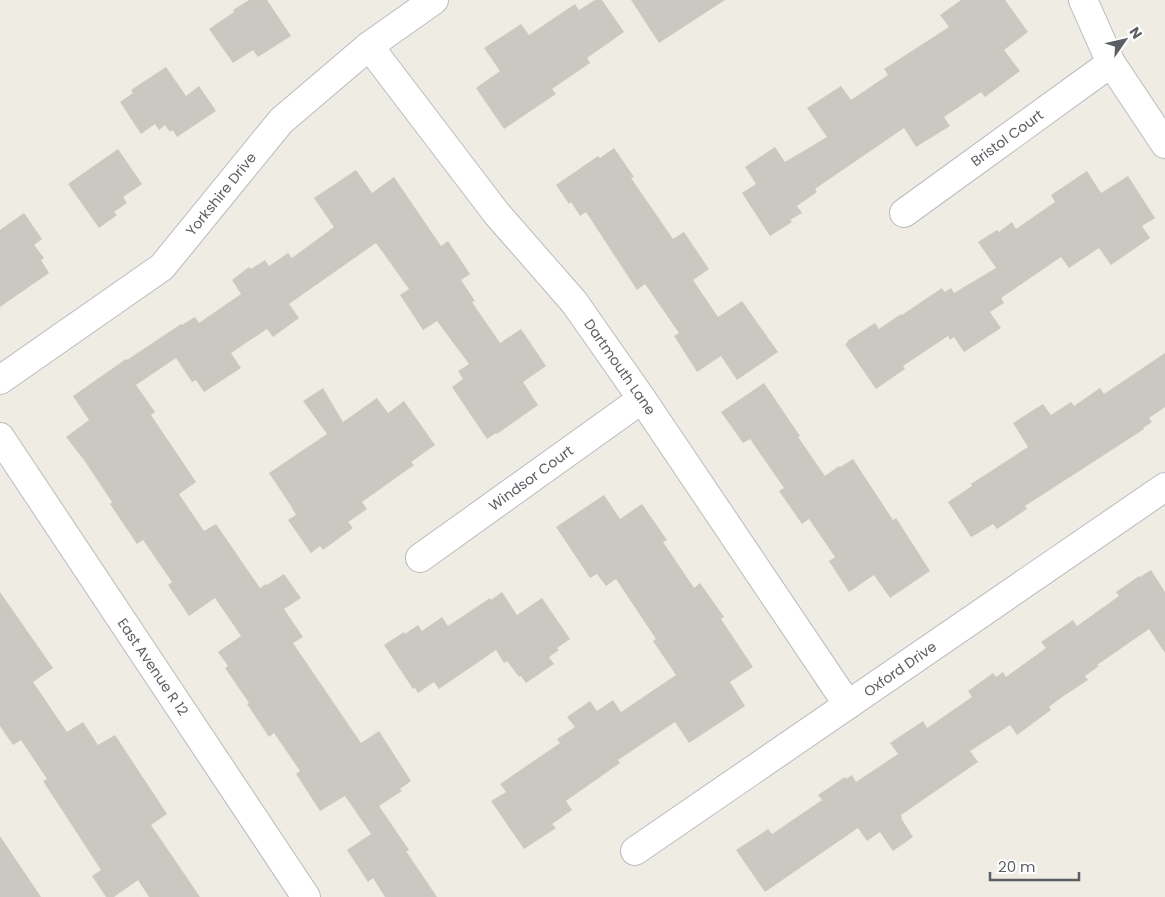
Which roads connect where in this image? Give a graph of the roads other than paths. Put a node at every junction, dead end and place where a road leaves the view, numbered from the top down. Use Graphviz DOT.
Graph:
graph roads {
  1 [pos="434,0"];
  2 [pos="1083,0"];
  3 [pos="369,46"];
  4 [pos="1111,63"];
  5 [pos="1165,144"];
  6 [pos="904,213"];
  7 [pos="0,380"];
  8 [pos="642,399"];
  9 [pos="0,437"];
  10 [pos="1165,487"];
  11 [pos="420,558"];
  12 [pos="848,705"];
  13 [pos="635,851"];
  14 [pos="306,897"];
  1 -- 3 [label="street, Yorkshire Drive"];
  2 -- 4 [label="street"];
  3 -- 7 [label="street, Yorkshire Drive"];
  3 -- 8 [label="street, Dartmouth Lane"];
  4 -- 5 [label="street"];
  4 -- 6 [label="street, Bristol Court"];
  8 -- 11 [label="street, Windsor Court"];
  8 -- 12 [label="street, Dartmouth Lane"];
  9 -- 14 [label="street, East Avenue R 12"];
  10 -- 12 [label="street, Oxford Drive"];
  12 -- 13 [label="street, Oxford Drive"];
}
